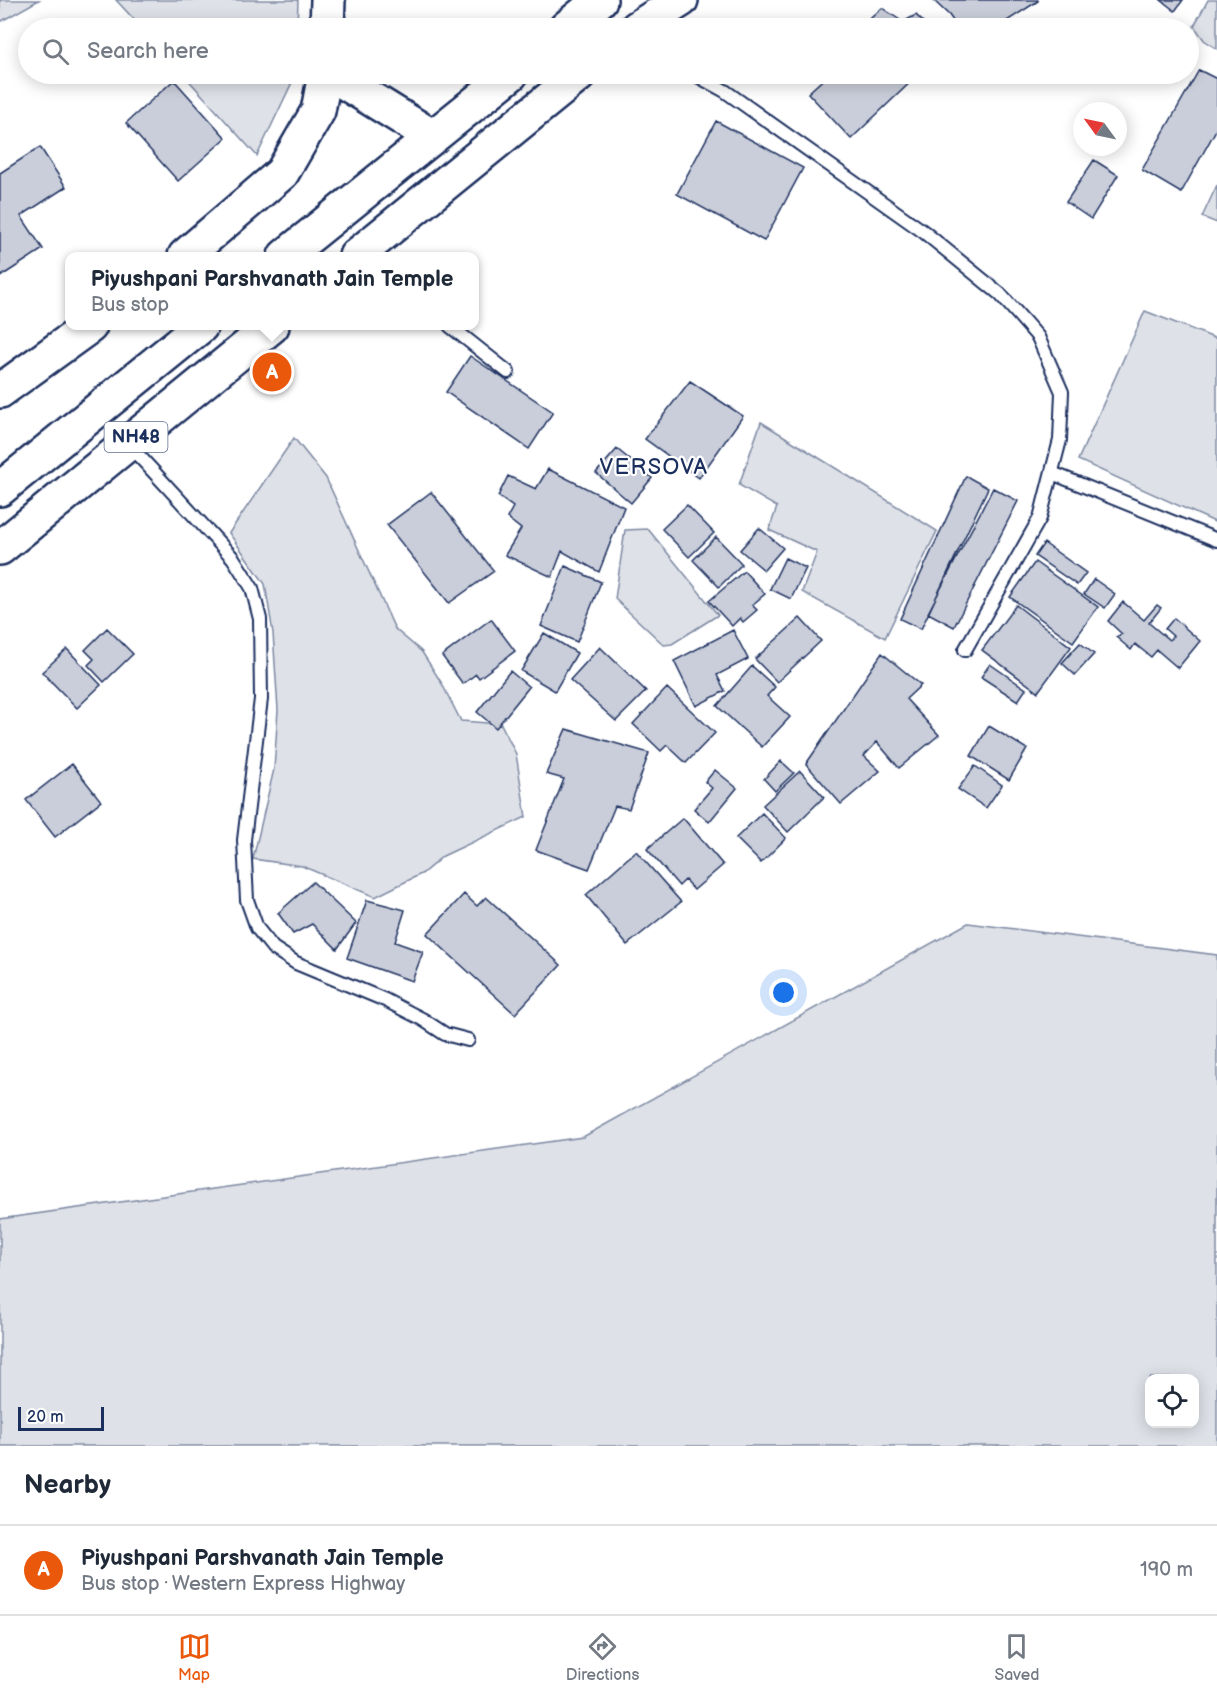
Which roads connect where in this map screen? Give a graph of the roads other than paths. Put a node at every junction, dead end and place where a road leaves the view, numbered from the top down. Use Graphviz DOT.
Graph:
graph roads {
  1 [pos="328,0"];
  2 [pos="600,0"];
  3 [pos="681,0"];
  4 [pos="327,18"];
  5 [pos="578,18"];
  6 [pos="653,18"];
  7 [pos="323,84"];
  8 [pos="348,84"];
  9 [pos="499,84"];
  10 [pos="568,84"];
  11 [pos="712,84"];
  12 [pos="433,137"];
  13 [pos="190,252"];
  14 [pos="290,252"];
  15 [pos="364,252"];
  16 [pos="84,330"];
  17 [pos="196,330"];
  18 [pos="267,330"];
  19 [pos="455,330"];
  20 [pos="508,372"];
  21 [pos="0,391"];
  22 [pos="128,443"];
  23 [pos="1052,473"];
  24 [pos="0,489"];
  25 [pos="1217,540"];
  26 [pos="0,548"];
  27 [pos="965,650"];
  28 [pos="468,1040"];
  1 -- 4 [label="main road"];
  2 -- 5 [label="main road"];
  3 -- 6 [label="main road"];
  7 -- 13 [label="main road"];
  8 -- 12 [label="main road"];
  9 -- 12 [label="main road"];
  10 -- 15 [label="main road"];
  11 -- 23 [label="lane"];
  12 -- 14 [label="main road"];
  16 -- 21 [label="main road"];
  17 -- 24 [label="main road, NH48"];
  18 -- 22 [label="main road, NH48"];
  19 -- 20 [label="lane"];
  22 -- 26 [label="main road, NH48"];
  22 -- 28 [label="lane"];
  23 -- 25 [label="lane"];
  23 -- 27 [label="lane"];
}
